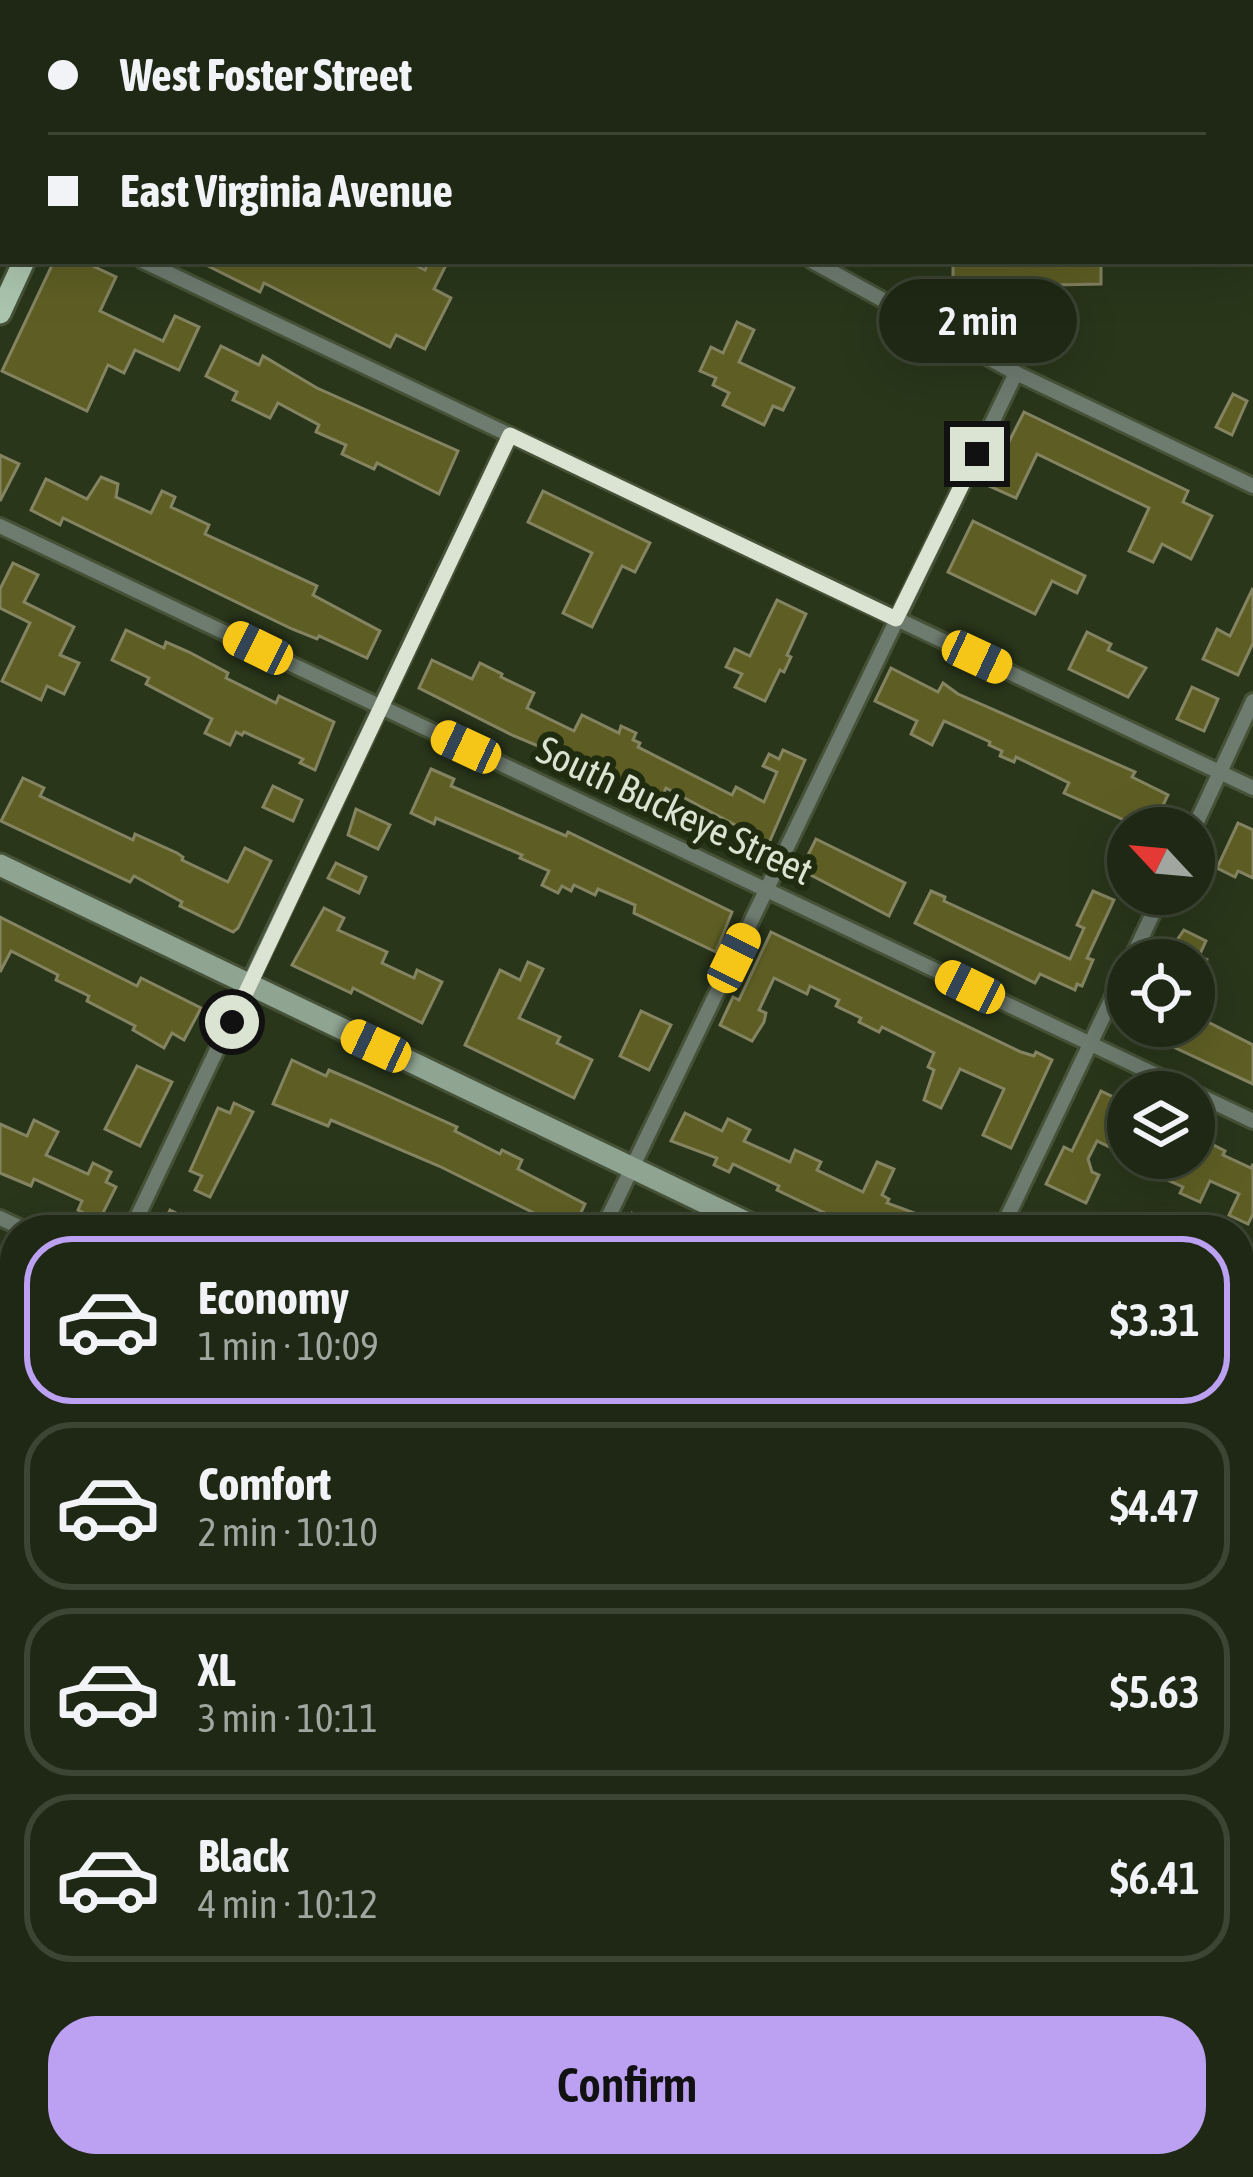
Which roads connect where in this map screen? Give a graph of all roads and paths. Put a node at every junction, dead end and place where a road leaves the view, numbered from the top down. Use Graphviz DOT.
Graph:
graph roads {
  1 [pos="23,264"];
  2 [pos="149,264"];
  3 [pos="817,264"];
  4 [pos="0,313"];
  5 [pos="1016,373"];
  6 [pos="510,435"];
  7 [pos="1253,486"];
  8 [pos="0,526"];
  9 [pos="896,619"];
  10 [pos="1253,701"];
  11 [pos="380,706"];
  12 [pos="1221,773"];
  13 [pos="1253,788"];
  14 [pos="1204,807"];
  15 [pos="0,865"];
  16 [pos="767,890"];
  17 [pos="249,986"];
  18 [pos="1107,1010"];
  19 [pos="1091,1045"];
  20 [pos="1146,1071"];
  21 [pos="1215,1103"];
  22 [pos="1253,1121"];
  23 [pos="632,1168"];
  24 [pos="138,1215"];
  25 [pos="609,1215"];
  26 [pos="731,1215"];
  27 [pos="1008,1215"];
  1 -- 4 [label="main road"];
  2 -- 6 [label="street"];
  3 -- 5 [label="street"];
  5 -- 7 [label="street"];
  5 -- 9 [label="street"];
  6 -- 9 [label="street"];
  6 -- 11 [label="street"];
  8 -- 11 [label="street, South Buckeye Street"];
  9 -- 12 [label="street"];
  9 -- 16 [label="street"];
  10 -- 12 [label="street"];
  11 -- 16 [label="street, South Buckeye Street"];
  11 -- 17 [label="street"];
  12 -- 13 [label="street"];
  12 -- 14 [label="street"];
  15 -- 17 [label="main road"];
  16 -- 19 [label="street, South Buckeye Street"];
  16 -- 23 [label="street"];
  17 -- 23 [label="main road"];
  17 -- 24 [label="street"];
  18 -- 19 [label="street"];
  19 -- 20 [label="street, South Buckeye Street"];
  19 -- 27 [label="street"];
  21 -- 22 [label="street, South Buckeye Street"];
  23 -- 25 [label="street"];
  23 -- 26 [label="main road"];
}
